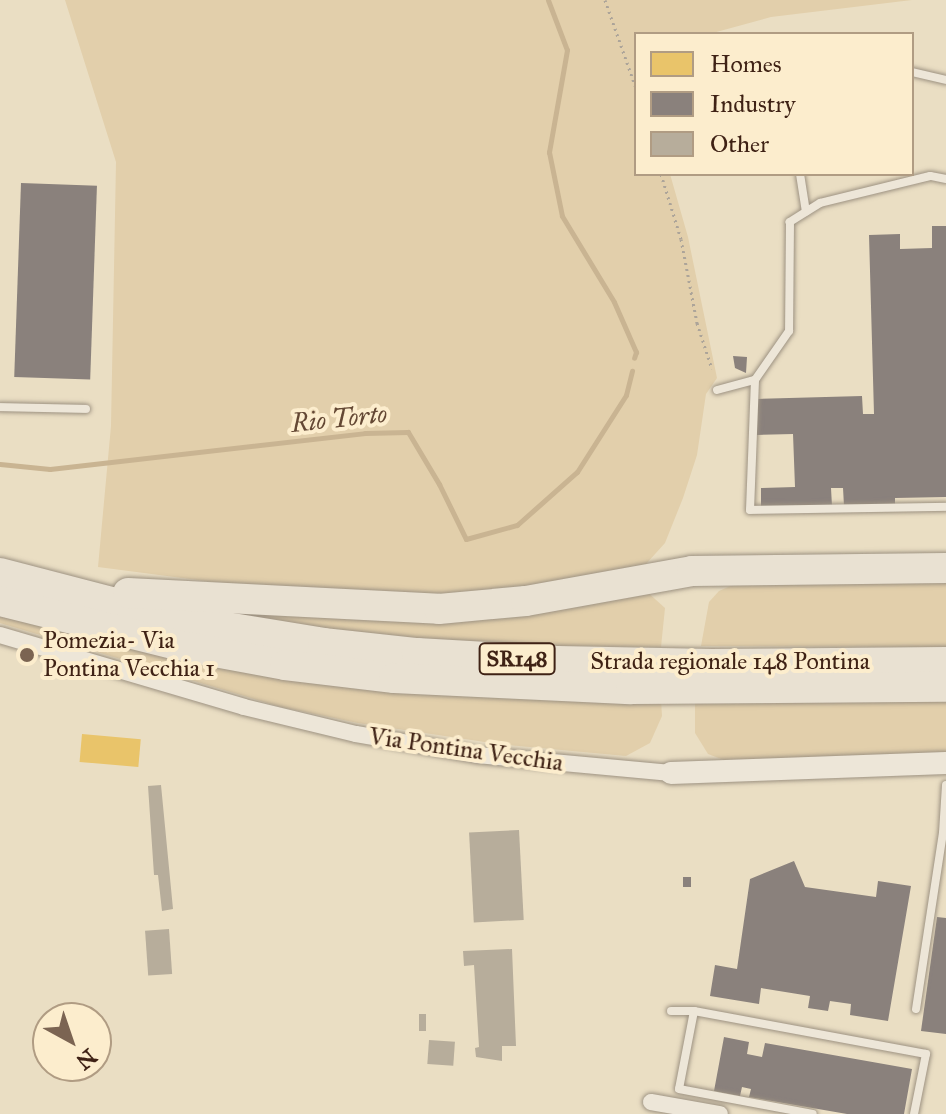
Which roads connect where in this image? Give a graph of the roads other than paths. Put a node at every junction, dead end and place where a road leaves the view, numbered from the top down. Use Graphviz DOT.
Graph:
graph roads {
  1 [pos="914,72"];
  2 [pos="946,80"];
  3 [pos="800,176"];
  4 [pos="946,179"];
  5 [pos="806,212"];
  6 [pos="755,380"];
  7 [pos="717,390"];
  8 [pos="0,407"];
  9 [pos="86,409"];
  10 [pos="946,507"];
  11 [pos="946,568"];
  12 [pos="0,573"];
  13 [pos="53,589"];
  14 [pos="0,601"];
  15 [pos="0,635"];
  16 [pos="324,657"];
  17 [pos="946,662"];
  18 [pos="710,677"];
  19 [pos="946,687"];
  20 [pos="946,763"];
  21 [pos="671,773"];
  22 [pos="946,785"];
  23 [pos="945,816"];
  24 [pos="916,1009"];
  25 [pos="671,1011"];
  26 [pos="694,1011"];
  27 [pos="651,1102"];
  28 [pos="720,1114"];
  29 [pos="813,1114"];
  30 [pos="914,1114"];
  1 -- 2 [label="lane"];
  3 -- 5 [label="lane"];
  4 -- 5 [label="lane"];
  5 -- 6 [label="lane"];
  6 -- 7 [label="lane"];
  6 -- 10 [label="lane"];
  8 -- 9 [label="lane"];
  11 -- 13 [label="highway"];
  12 -- 13 [label="highway"];
  13 -- 16 [label="highway"];
  14 -- 16 [label="highway"];
  15 -- 21 [label="street, Via Pontina Vecchia"];
  16 -- 18 [label="highway, Strada regionale 148 Pontina / SR148"];
  17 -- 18 [label="highway, Strada regionale 148 Pontina / SR148"];
  18 -- 19 [label="highway, Strada regionale 148 Pontina / SR148"];
  20 -- 21 [label="street, Via Pontina Vecchia"];
  22 -- 23 [label="lane"];
  23 -- 24 [label="lane"];
  25 -- 26 [label="lane"];
  26 -- 29 [label="lane"];
  26 -- 30 [label="lane"];
  27 -- 28 [label="street"];
}
